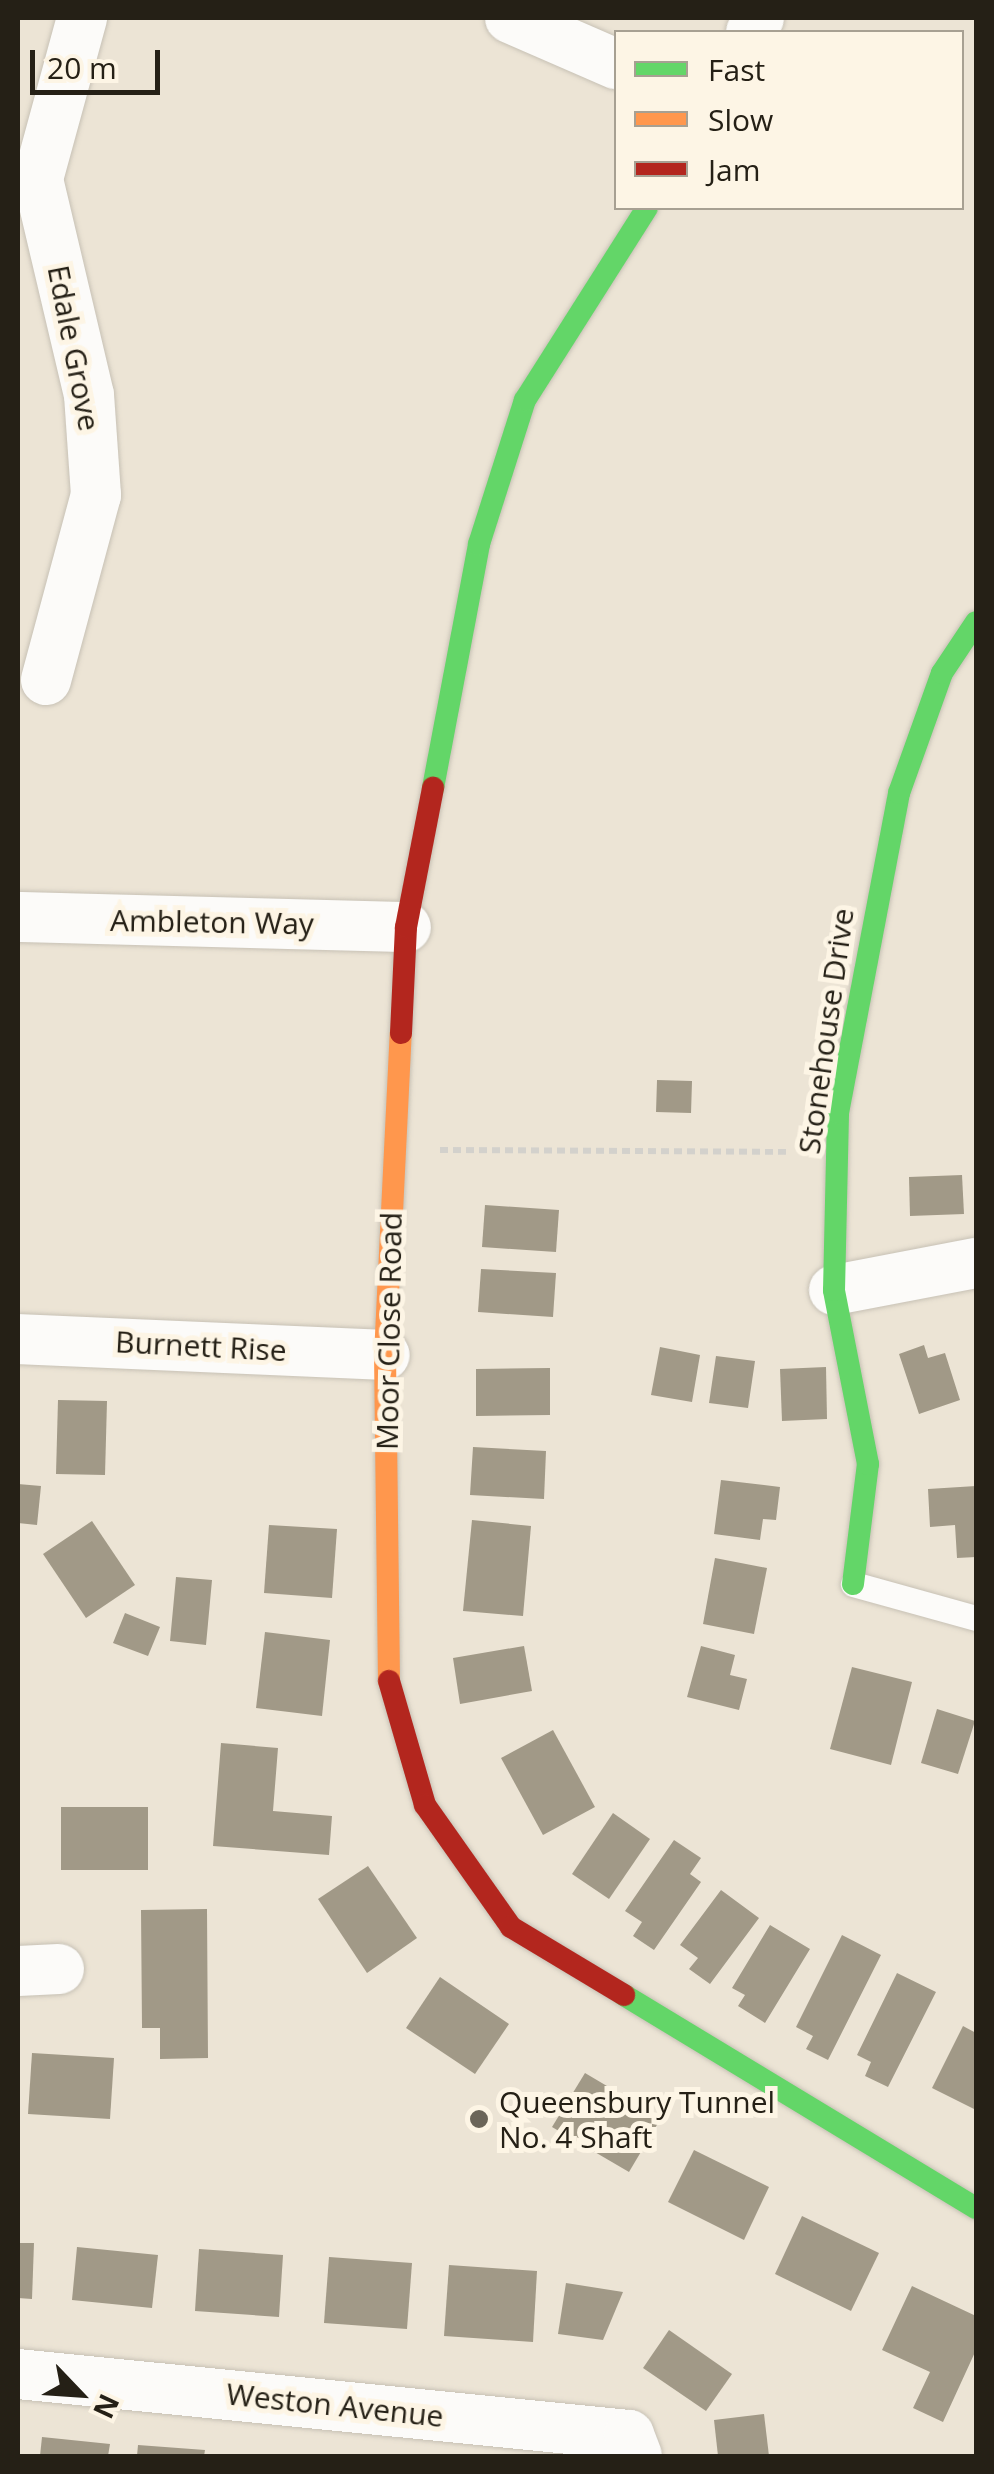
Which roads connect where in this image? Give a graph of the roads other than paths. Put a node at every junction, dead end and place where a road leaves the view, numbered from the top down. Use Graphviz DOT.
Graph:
graph roads {
  1 [pos="82,18"];
  2 [pos="510,18"];
  3 [pos="614,63"];
  4 [pos="646,210"];
  5 [pos="976,622"];
  6 [pos="46,680"];
  7 [pos="18,917"];
  8 [pos="406,927"];
  9 [pos="976,1264"];
  10 [pos="834,1290"];
  11 [pos="18,1339"];
  12 [pos="385,1356"];
  13 [pos="854,1584"];
  14 [pos="976,1618"];
  15 [pos="976,2208"];
  16 [pos="18,2374"];
  17 [pos="637,2456"];
  1 -- 6 [label="street, Edale Grove"];
  2 -- 3 [label="street"];
  4 -- 8 [label="street, Moor Close Road"];
  5 -- 10 [label="street, Stonehouse Drive"];
  7 -- 8 [label="street, Ambleton Way"];
  8 -- 12 [label="street, Moor Close Road"];
  9 -- 10 [label="street"];
  10 -- 13 [label="street, Stonehouse Drive"];
  11 -- 12 [label="street, Burnett Rise"];
  12 -- 15 [label="street, Moor Close Road"];
  13 -- 14 [label="lane"];
  16 -- 17 [label="street, Weston Avenue"];
}
